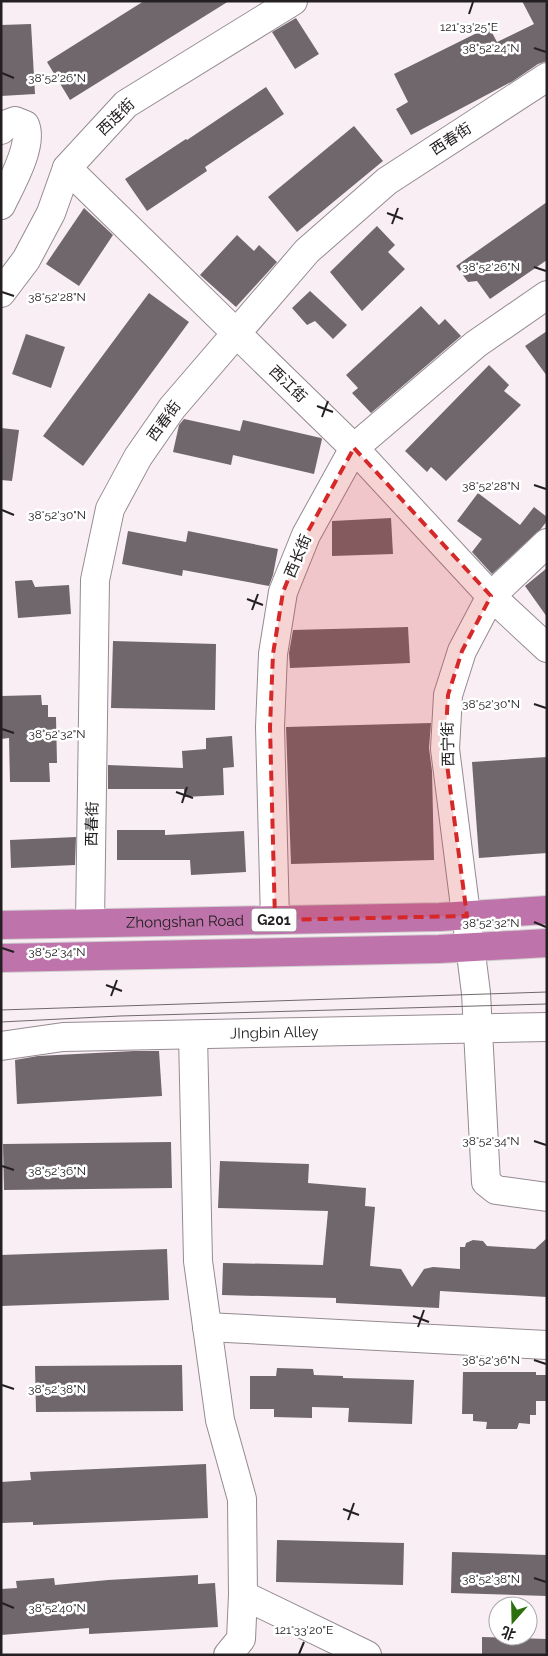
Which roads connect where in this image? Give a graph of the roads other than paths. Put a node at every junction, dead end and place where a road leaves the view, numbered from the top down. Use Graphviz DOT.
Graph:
graph roads {
  1 [pos="294,1"];
  2 [pos="547,77"];
  3 [pos="1,130"];
  4 [pos="67,168"];
  5 [pos="1,205"];
  6 [pos="6,276"];
  7 [pos="547,295"];
  8 [pos="236,334"];
  9 [pos="354,448"];
  10 [pos="547,543"];
  11 [pos="491,596"];
  12 [pos="547,648"];
  13 [pos="547,910"];
  14 [pos="467,916"];
  15 [pos="275,920"];
  16 [pos="90,923"];
  17 [pos="1,925"];
  18 [pos="547,943"];
  19 [pos="471,947"];
  20 [pos="1,958"];
  21 [pos="547,1027"];
  22 [pos="478,1028"];
  23 [pos="193,1035"];
  24 [pos="1,1046"];
  25 [pos="547,1197"];
  26 [pos="207,1327"];
  27 [pos="547,1345"];
  28 [pos="243,1595"];
  29 [pos="228,1655"];
  30 [pos="367,1655"];
  1 -- 4 [label="street, 西连街"];
  2 -- 8 [label="street, 西春街"];
  3 -- 5 [label="street"];
  4 -- 6 [label="street, 西连街"];
  4 -- 8 [label="street, 西江街"];
  7 -- 9 [label="street, 西长街"];
  8 -- 9 [label="street, 西江街"];
  8 -- 16 [label="street, 西春街"];
  9 -- 11 [label="street, 西江街"];
  9 -- 15 [label="street, 西长街"];
  10 -- 11 [label="street, 西宁街"];
  11 -- 12 [label="street, 西江街"];
  11 -- 14 [label="street, 西宁街"];
  13 -- 14 [label="highway, Zhongshan Road / G201"];
  14 -- 15 [label="highway, Zhongshan Road / G201"];
  14 -- 19 [label="street, 西宁街"];
  15 -- 16 [label="highway, Zhongshan Road / G201"];
  16 -- 17 [label="highway, Zhongshan Road / G201"];
  18 -- 19 [label="highway, G201"];
  19 -- 20 [label="highway, G201"];
  19 -- 22 [label="street, 西宁街"];
  21 -- 22 [label="street, JIngbin Alley"];
  22 -- 23 [label="street, JIngbin Alley"];
  22 -- 25 [label="street, 西宁街"];
  23 -- 24 [label="street, JIngbin Alley"];
  23 -- 26 [label="street"];
  26 -- 27 [label="street"];
  26 -- 28 [label="street"];
  28 -- 29 [label="street"];
  28 -- 30 [label="street"];
}
